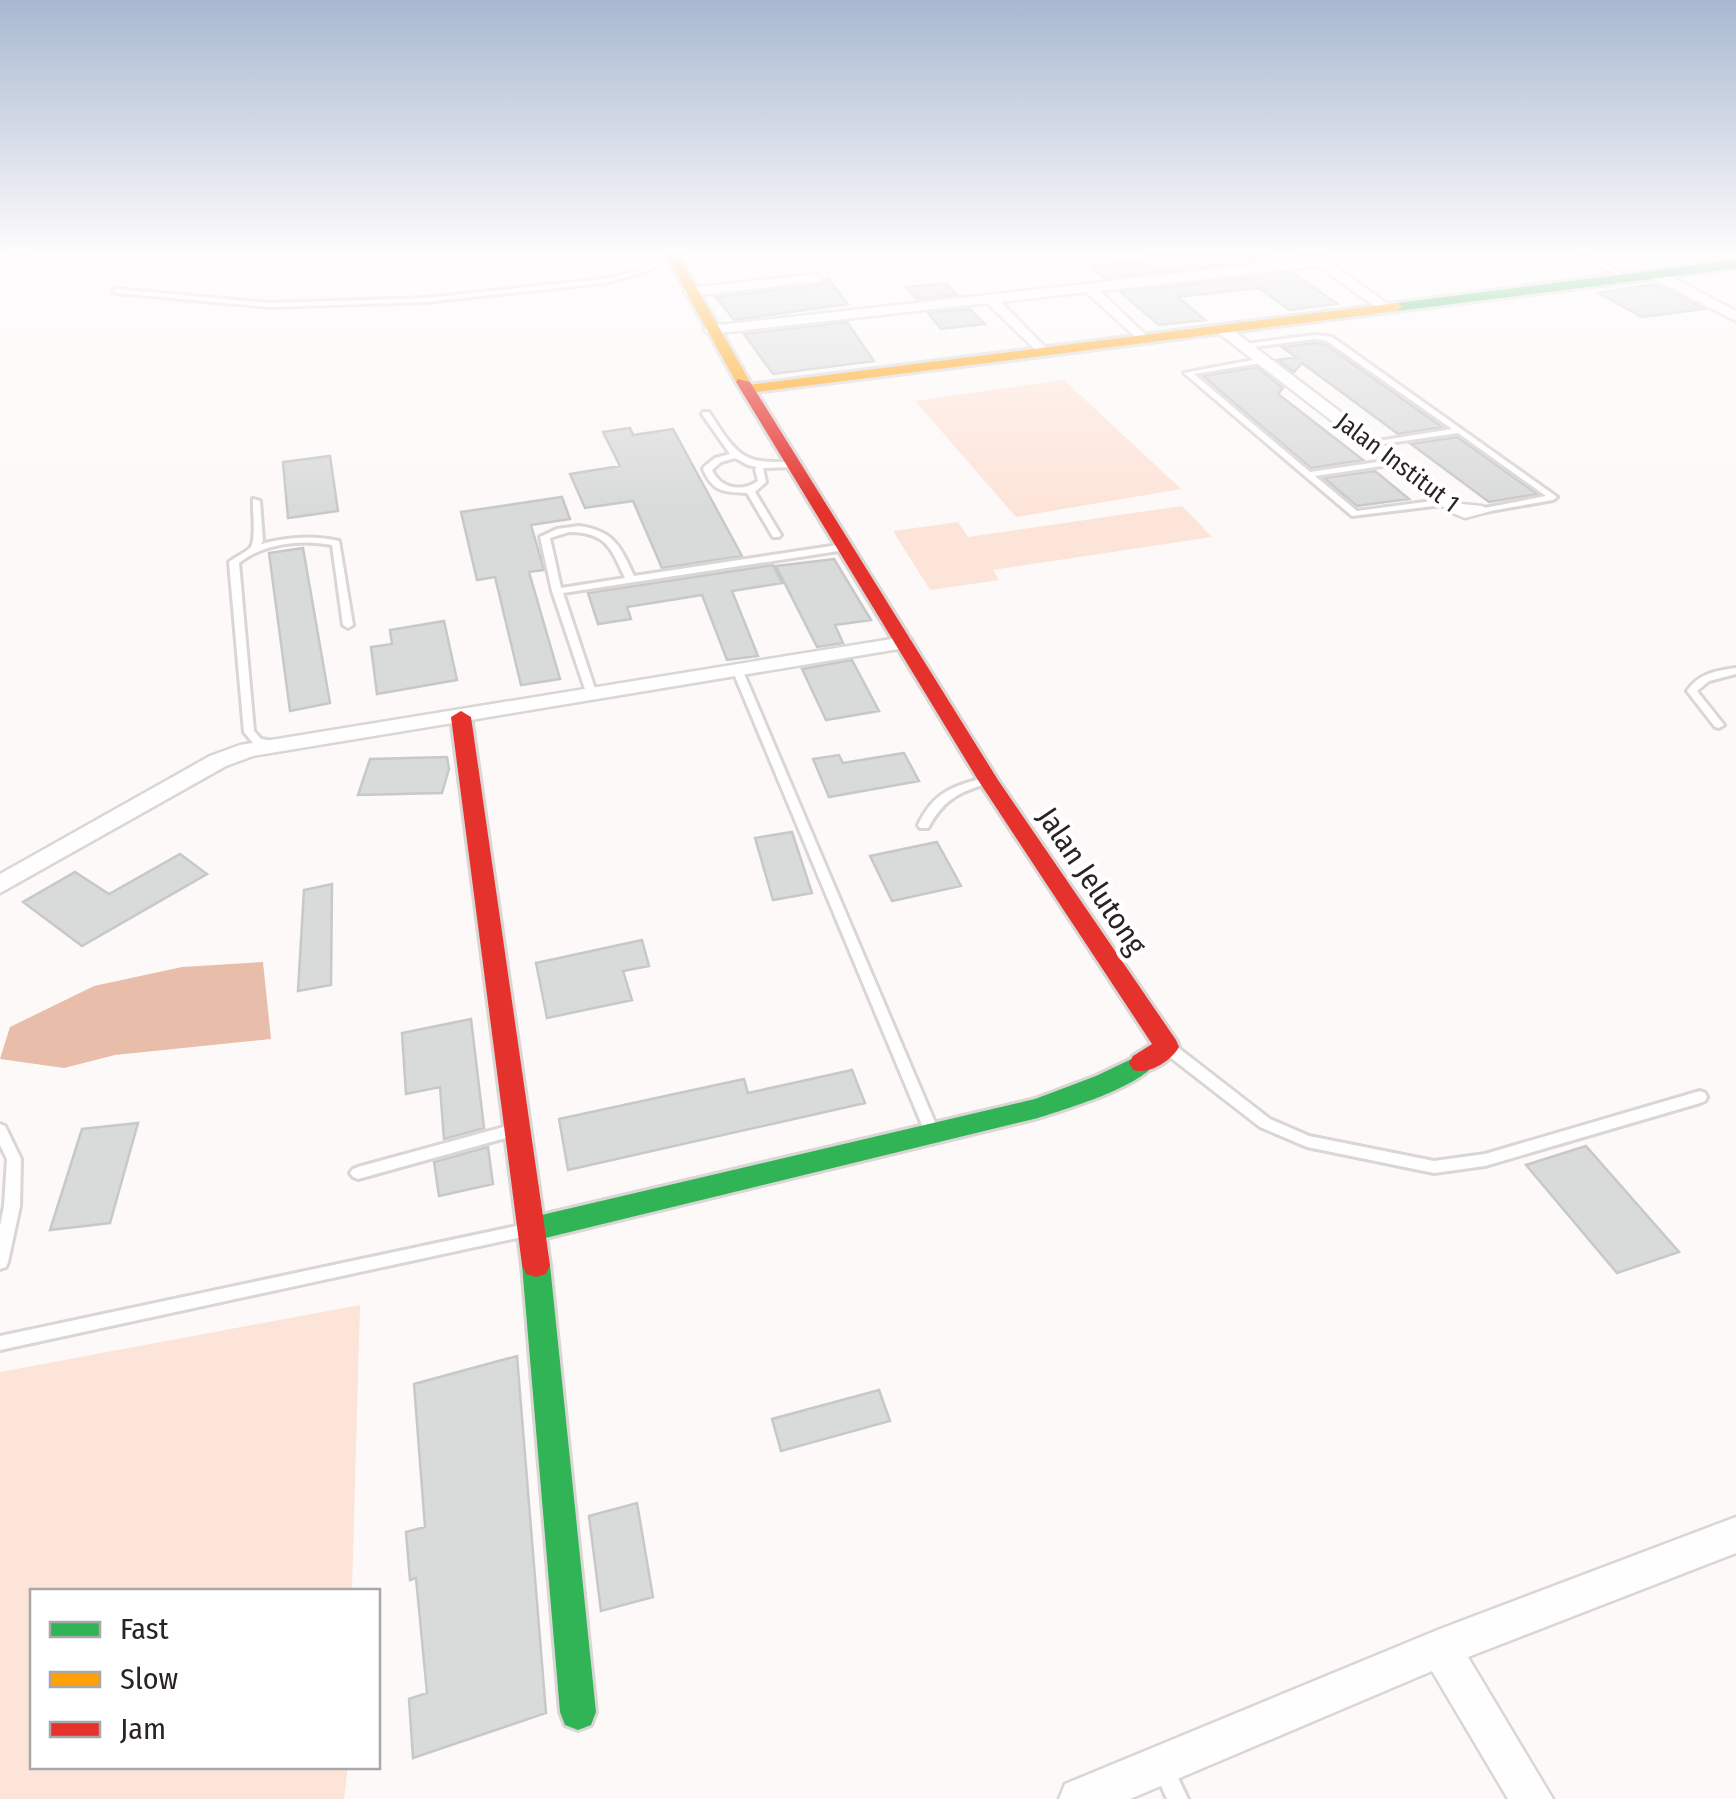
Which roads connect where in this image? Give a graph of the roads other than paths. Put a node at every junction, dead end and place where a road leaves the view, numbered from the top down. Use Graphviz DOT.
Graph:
graph roads {
  1 [pos="717,339"];
  2 [pos="1025,339"];
  3 [pos="1125,339"];
  4 [pos="1236,339"];
  5 [pos="1316,339"];
  6 [pos="1327,339"];
  7 [pos="1246,346"];
  8 [pos="1040,350"];
  9 [pos="1264,360"];
  10 [pos="748,389"];
  11 [pos="706,414"];
  12 [pos="1458,430"];
  13 [pos="1372,444"];
  14 [pos="732,456"];
  15 [pos="1394,461"];
  16 [pos="796,464"];
  17 [pos="759,468"];
  18 [pos="1307,474"];
  19 [pos="750,491"];
  20 [pos="256,501"];
  21 [pos="1447,502"];
  22 [pos="1482,511"];
  23 [pos="776,535"];
  24 [pos="845,548"];
  25 [pos="254,549"];
  26 [pos="631,580"];
  27 [pos="556,592"];
  28 [pos="348,625"];
  29 [pos="904,643"];
  30 [pos="737,669"];
  31 [pos="1736,671"];
  32 [pos="591,692"];
  33 [pos="461,717"];
  34 [pos="1719,725"];
  35 [pos="277,744"];
  36 [pos="988,780"];
  37 [pos="924,826"];
  38 [pos="0,885"];
  39 [pos="1167,1047"];
  40 [pos="1700,1096"];
  41 [pos="520,1128"];
  42 [pos="0,1130"];
  43 [pos="932,1134"];
  44 [pos="358,1173"];
  45 [pos="534,1229"];
  46 [pos="0,1262"];
  47 [pos="0,1343"];
  48 [pos="1736,1535"];
  49 [pos="1440,1648"];
  50 [pos="578,1712"];
  51 [pos="1161,1764"];
  52 [pos="1080,1799"];
  53 [pos="1178,1799"];
  54 [pos="1532,1799"];
  1 -- 10 [label="street, Jalan Jelutong"];
  2 -- 8 [label="street"];
  3 -- 8 [label="street"];
  4 -- 7 [label="street, Jalan Institut 1"];
  5 -- 7 [label="lane"];
  6 -- 12 [label="lane"];
  7 -- 9 [label="street, Jalan Institut 1"];
  8 -- 10 [label="street"];
  9 -- 13 [label="street, Jalan Institut 1"];
  9 -- 18 [label="lane"];
  10 -- 16 [label="street, Jalan Jelutong"];
  11 -- 14 [label="lane"];
  12 -- 13 [label="lane"];
  12 -- 22 [label="lane"];
  13 -- 15 [label="street, Jalan Institut 1"];
  14 -- 17 [label="lane"];
  14 -- 19 [label="lane"];
  15 -- 18 [label="lane"];
  15 -- 21 [label="street, Jalan Institut 1"];
  16 -- 17 [label="lane"];
  16 -- 24 [label="street, Jalan Jelutong"];
  17 -- 19 [label="lane"];
  18 -- 21 [label="lane"];
  19 -- 23 [label="lane"];
  20 -- 25 [label="lane"];
  21 -- 22 [label="street, Jalan Institut 1"];
  24 -- 26 [label="lane"];
  24 -- 29 [label="street, Jalan Jelutong"];
  25 -- 28 [label="lane"];
  25 -- 35 [label="lane"];
  26 -- 27 [label="lane"];
  26 -- 27 [label="lane"];
  27 -- 32 [label="lane"];
  29 -- 30 [label="street"];
  29 -- 36 [label="street, Jalan Jelutong"];
  30 -- 32 [label="street"];
  30 -- 43 [label="lane"];
  31 -- 34 [label="lane"];
  32 -- 33 [label="street"];
  33 -- 35 [label="street"];
  33 -- 41 [label="street"];
  35 -- 38 [label="street"];
  36 -- 37 [label="lane"];
  36 -- 39 [label="street, Jalan Jelutong"];
  39 -- 40 [label="lane, Jalan Jelutong"];
  39 -- 43 [label="street"];
  41 -- 44 [label="lane"];
  41 -- 45 [label="street"];
  42 -- 46 [label="lane"];
  43 -- 45 [label="street"];
  45 -- 47 [label="lane"];
  45 -- 50 [label="street"];
  48 -- 49 [label="street"];
  49 -- 51 [label="street"];
  49 -- 54 [label="street"];
  51 -- 52 [label="street"];
  51 -- 53 [label="lane"];
}
